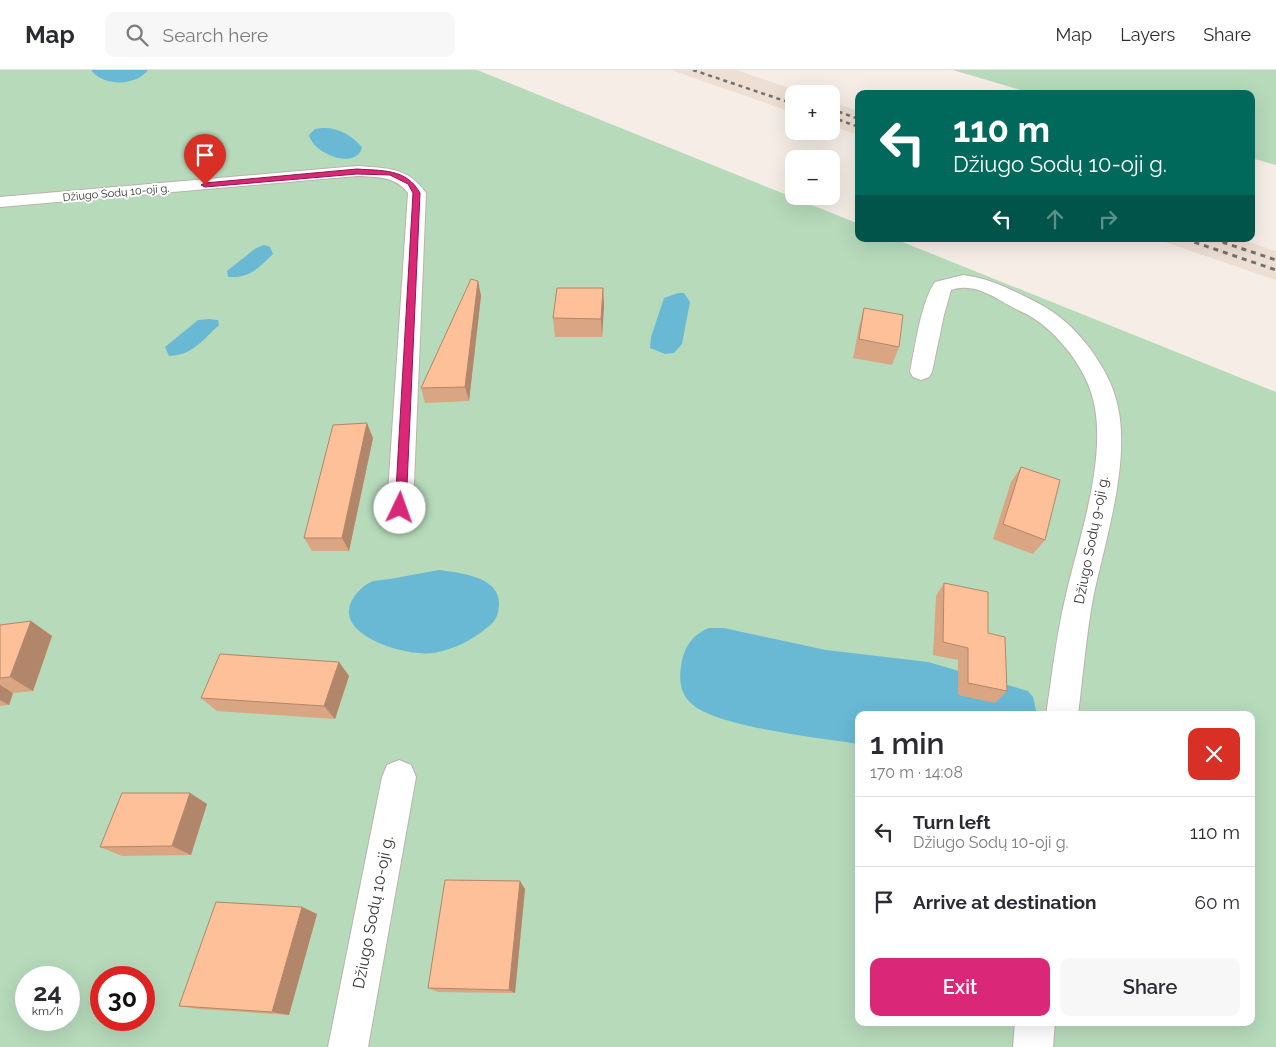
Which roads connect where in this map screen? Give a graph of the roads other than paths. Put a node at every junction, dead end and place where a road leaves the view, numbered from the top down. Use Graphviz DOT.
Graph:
graph roads {
  1 [pos="0,202"];
  2 [pos="921,372"];
  3 [pos="400,508"];
  4 [pos="1063,711"];
  5 [pos="399,777"];
  6 [pos="1035,1026"];
  7 [pos="348,1047"];
  8 [pos="1033,1047"];
  1 -- 3 [label="street, Džiugo Sodų 10-oji g."];
  2 -- 4 [label="street, Džiugo Sodų 9-oji g."];
  5 -- 7 [label="street, Džiugo Sodų 10-oji g."];
  6 -- 8 [label="street"];
}
